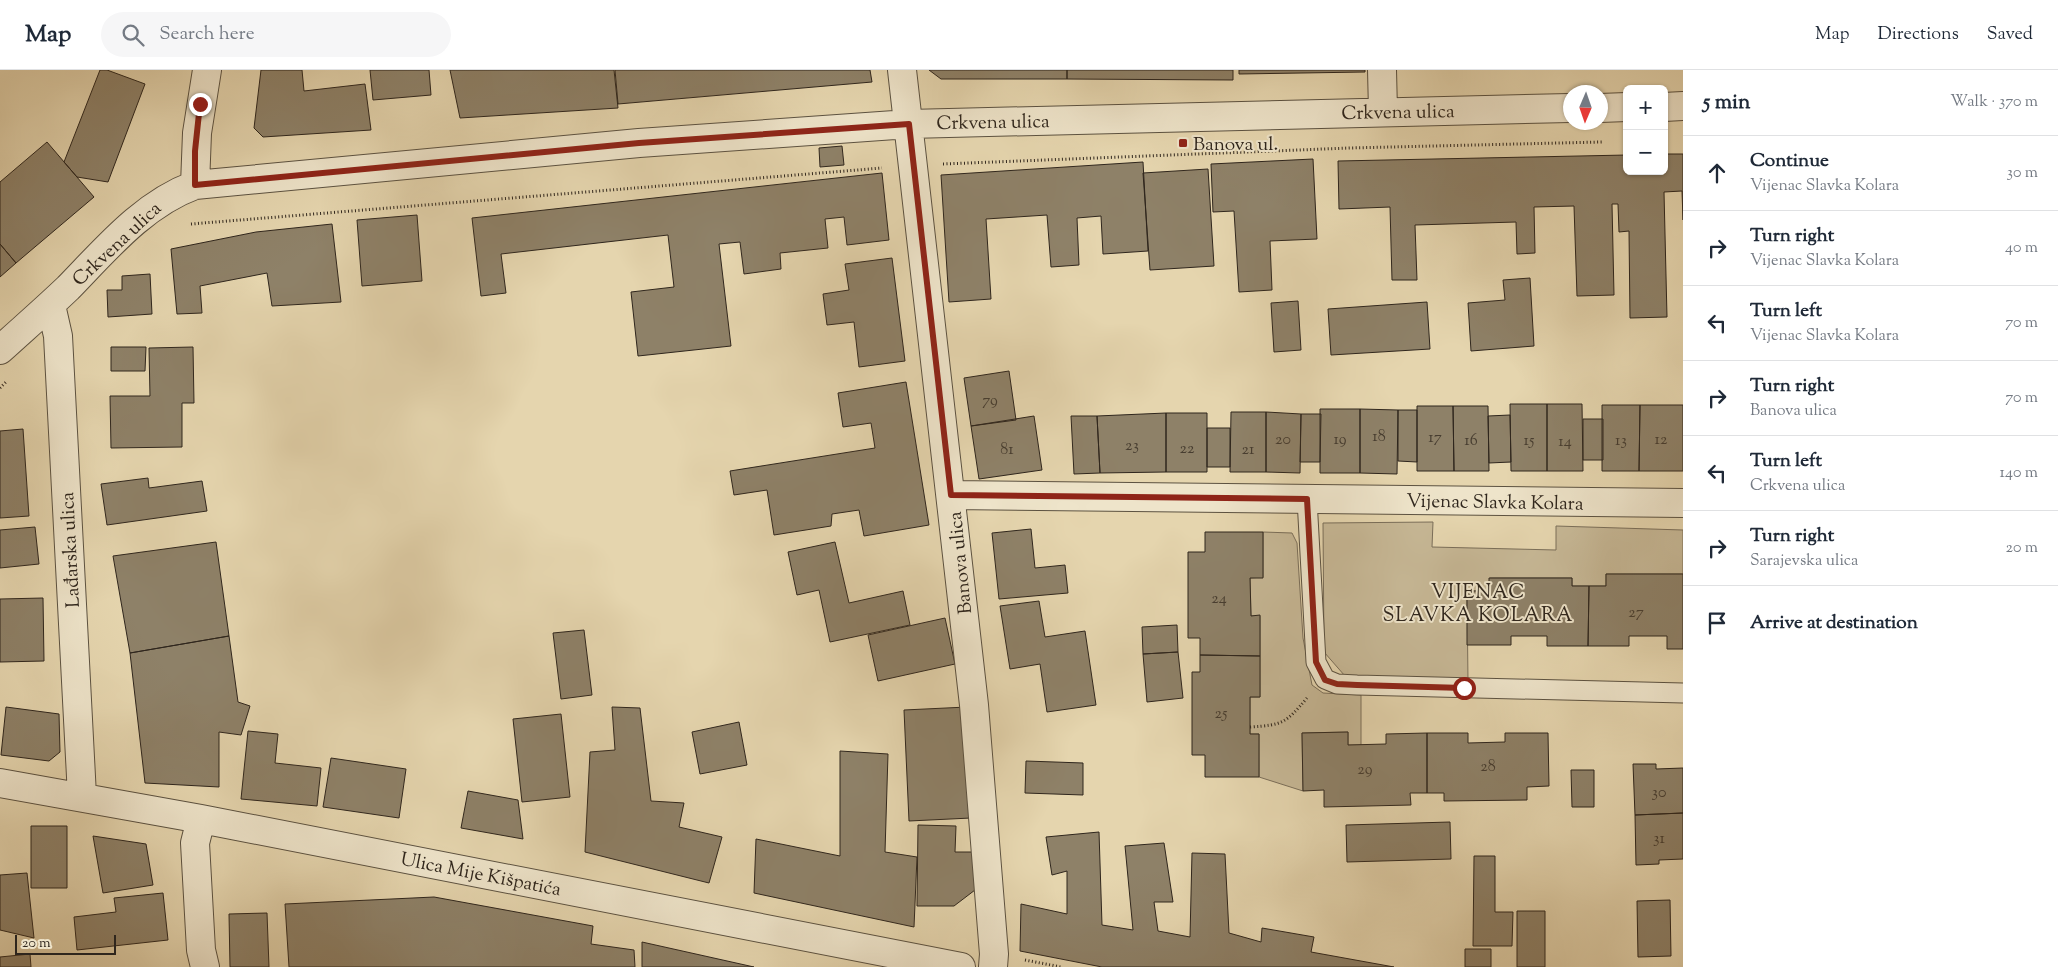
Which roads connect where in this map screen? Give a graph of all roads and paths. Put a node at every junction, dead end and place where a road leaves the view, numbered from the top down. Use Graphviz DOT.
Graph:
graph roads {
  1 [pos="207,70"];
  2 [pos="902,70"];
  3 [pos="1382,70"];
  4 [pos="1668,106"];
  5 [pos="1683,106"];
  6 [pos="1623,107"];
  7 [pos="1563,108"];
  8 [pos="1608,108"];
  9 [pos="1384,111"];
  10 [pos="909,124"];
  11 [pos="1607,142"];
  12 [pos="913,166"];
  13 [pos="195,185"];
  14 [pos="188,224"];
  15 [pos="51,305"];
  16 [pos="0,350"];
  17 [pos="15,375"];
  18 [pos="0,388"];
  19 [pos="951,495"];
  20 [pos="1307,499"];
  21 [pos="1683,503"];
  22 [pos="1325,680"];
  23 [pos="1683,692"];
  24 [pos="1250,727"];
  25 [pos="0,783"];
  26 [pos="82,796"];
  27 [pos="201,819"];
  28 [pos="205,967"];
  29 [pos="961,967"];
  30 [pos="993,967"];
  1 -- 13 [label="street"];
  2 -- 10 [label="street, Banova ulica"];
  3 -- 9 [label="street"];
  4 -- 5 [label="street"];
  6 -- 8 [label="street"];
  7 -- 9 [label="street, Crkvena ulica"];
  9 -- 10 [label="street, Crkvena ulica"];
  10 -- 12 [label="street, Banova ulica"];
  10 -- 13 [label="street, Crkvena ulica"];
  11 -- 12 [label="path"];
  12 -- 14 [label="path"];
  12 -- 19 [label="street, Banova ulica"];
  13 -- 15 [label="street, Crkvena ulica"];
  15 -- 16 [label="street, Crkvena ulica"];
  15 -- 26 [label="street, Lađarska ulica"];
  17 -- 18 [label="path"];
  19 -- 20 [label="street, Vijenac Slavka Kolara"];
  19 -- 30 [label="street, Banova ulica"];
  20 -- 21 [label="street, Vijenac Slavka Kolara"];
  20 -- 22 [label="lane"];
  22 -- 23 [label="lane"];
  22 -- 24 [label="path"];
  25 -- 26 [label="street, Ulica Mije Kišpatića"];
  26 -- 27 [label="street, Ulica Mije Kišpatića"];
  27 -- 28 [label="street"];
  27 -- 29 [label="street, Ulica Mije Kišpatića"];
}
